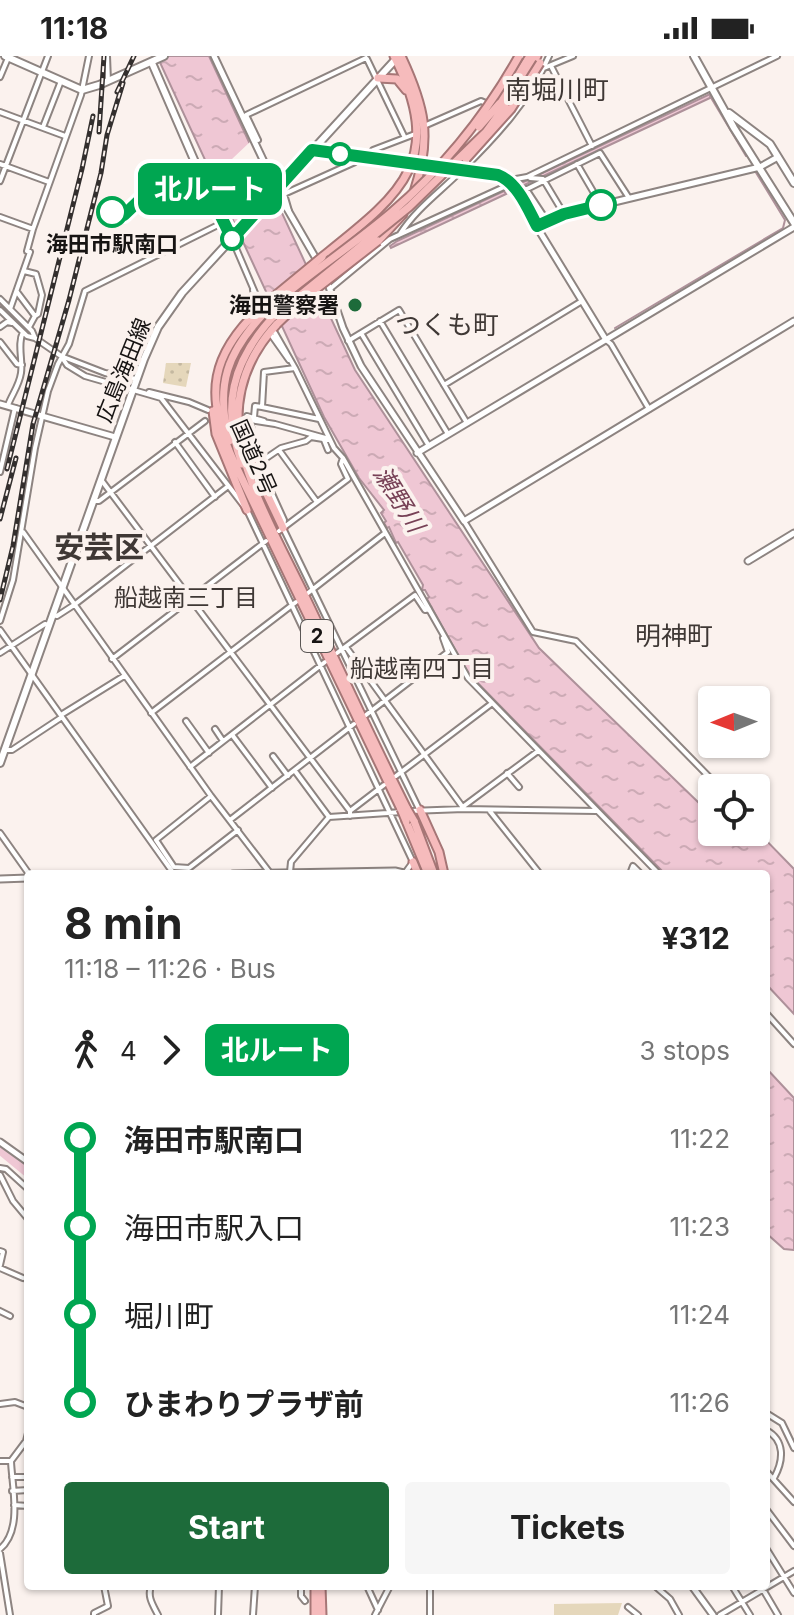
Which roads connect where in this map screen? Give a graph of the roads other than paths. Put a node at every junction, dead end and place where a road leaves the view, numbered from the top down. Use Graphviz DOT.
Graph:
graph roads {
  1 [pos="48,56"];
  2 [pos="89,56"];
  3 [pos="107,56"];
  4 [pos="164,56"];
  5 [pos="214,56"];
  6 [pos="518,56"];
  7 [pos="530,56"];
  8 [pos="573,56"];
  9 [pos="694,56"];
  10 [pos="777,56"];
  11 [pos="7,57"];
  12 [pos="366,57"];
  13 [pos="397,57"];
  14 [pos="153,60"];
  15 [pos="543,60"];
  16 [pos="551,66"];
  17 [pos="41,72"];
  18 [pos="0,77"];
  19 [pos="378,79"];
  20 [pos="61,81"];
  21 [pos="108,81"];
  22 [pos="82,90"];
  23 [pos="714,90"];
  24 [pos="488,104"];
  25 [pos="722,104"];
  26 [pos="0,112"];
  27 [pos="417,118"];
  28 [pos="23,121"];
  29 [pos="424,126"];
  30 [pos="42,127"];
  31 [pos="250,129"];
  32 [pos="417,134"];
  33 [pos="65,136"];
  34 [pos="404,136"];
  35 [pos="258,140"];
  36 [pos="592,146"];
  37 [pos="312,150"];
  38 [pos="358,156"];
  39 [pos="369,157"];
  40 [pos="778,157"];
  41 [pos="411,163"];
  42 [pos="421,164"];
  43 [pos="577,164"];
  44 [pos="3,165"];
  45 [pos="436,166"];
  46 [pos="559,167"];
  47 [pos="760,167"];
  48 [pos="198,169"];
  49 [pos="462,170"];
  50 [pos="429,175"];
  51 [pos="529,177"];
  52 [pos="541,179"];
  53 [pos="0,181"];
  54 [pos="49,182"];
  55 [pos="510,183"];
  56 [pos="794,183"];
  57 [pos="526,189"];
  58 [pos="274,192"];
  59 [pos="147,193"];
  60 [pos="212,193"];
  61 [pos="519,193"];
  62 [pos="629,198"];
  63 [pos="601,205"];
  64 [pos="289,213"];
  65 [pos="564,214"];
  66 [pos="0,217"];
  67 [pos="547,221"];
  68 [pos="794,225"];
  69 [pos="537,226"];
  70 [pos="33,229"];
  71 [pos="399,235"];
  72 [pos="234,237"];
  73 [pos="377,238"];
  74 [pos="24,271"];
  75 [pos="331,288"];
  76 [pos="17,292"];
  77 [pos="0,299"];
  78 [pos="582,301"];
  79 [pos="266,310"];
  80 [pos="6,312"];
  81 [pos="35,316"];
  82 [pos="380,321"];
  83 [pos="794,321"];
  84 [pos="0,327"];
  85 [pos="29,327"];
  86 [pos="23,332"];
  87 [pos="361,333"];
  88 [pos="274,334"];
  89 [pos="35,338"];
  90 [pos="606,340"];
  91 [pos="348,341"];
  92 [pos="0,342"];
  93 [pos="61,356"];
  94 [pos="22,365"];
  95 [pos="295,368"];
  96 [pos="444,385"];
  97 [pos="135,386"];
  98 [pos="0,404"];
  99 [pos="12,407"];
  100 [pos="262,407"];
  101 [pos="649,409"];
  102 [pos="232,411"];
  103 [pos="42,415"];
  104 [pos="321,420"];
  105 [pos="205,421"];
  106 [pos="467,423"];
  107 [pos="187,434"];
  108 [pos="448,434"];
  109 [pos="115,437"];
  110 [pos="327,438"];
  111 [pos="175,442"];
  112 [pos="429,446"];
  113 [pos="279,450"];
  114 [pos="328,450"];
  115 [pos="417,453"];
  116 [pos="343,458"];
  117 [pos="259,463"];
  118 [pos="0,469"];
  119 [pos="100,479"];
  120 [pos="228,487"];
  121 [pos="111,493"];
  122 [pos="215,497"];
  123 [pos="92,501"];
  124 [pos="317,502"];
  125 [pos="247,510"];
  126 [pos="464,521"];
  127 [pos="279,530"];
  128 [pos="22,531"];
  129 [pos="386,533"];
  130 [pos="791,535"];
  131 [pos="264,542"];
  132 [pos="151,545"];
  133 [pos="794,547"];
  134 [pos="748,561"];
  135 [pos="62,588"];
  136 [pos="310,591"];
  137 [pos="191,599"];
  138 [pos="294,603"];
  139 [pos="74,605"];
  140 [pos="429,609"];
  141 [pos="52,615"];
  142 [pos="0,621"];
  143 [pos="49,625"];
  144 [pos="0,630"];
  145 [pos="441,631"];
  146 [pos="11,646"];
  147 [pos="342,650"];
  148 [pos="231,652"];
  149 [pos="0,653"];
  150 [pos="112,659"];
  151 [pos="324,664"];
  152 [pos="31,674"];
  153 [pos="124,676"];
  154 [pos="386,700"];
  155 [pos="491,704"];
  156 [pos="271,705"];
  157 [pos="151,713"];
  158 [pos="368,714"];
  159 [pos="61,716"];
  160 [pos="186,721"];
  161 [pos="353,726"];
  162 [pos="215,729"];
  163 [pos="232,735"];
  164 [pos="223,741"];
  165 [pos="5,750"];
  166 [pos="538,751"];
  167 [pos="209,753"];
  168 [pos="425,753"];
  169 [pos="273,756"];
  170 [pos="310,759"];
  171 [pos="0,763"];
  172 [pos="190,767"];
  173 [pos="294,771"];
  174 [pos="507,773"];
  175 [pos="706,774"];
  176 [pos="398,775"];
  177 [pos="288,776"];
  178 [pos="382,787"];
  179 [pos="519,787"];
  180 [pos="272,788"];
  181 [pos="211,796"];
  182 [pos="464,807"];
  183 [pos="404,809"];
  184 [pos="420,810"];
  185 [pos="489,810"];
  186 [pos="598,811"];
  187 [pos="391,813"];
  188 [pos="350,814"];
  189 [pos="329,817"];
  190 [pos="230,820"];
  191 [pos="238,830"];
  192 [pos="1,835"];
  193 [pos="413,862"];
  194 [pos="25,870"];
  195 [pos="174,870"];
  196 [pos="174,870"];
  197 [pos="180,870"];
  198 [pos="268,870"];
  199 [pos="290,870"];
  200 [pos="408,870"];
  201 [pos="416,870"];
  202 [pos="429,870"];
  203 [pos="443,870"];
  204 [pos="537,870"];
  205 [pos="655,870"];
  206 [pos="24,877"];
  207 [pos="0,879"];
  208 [pos="770,1017"];
  209 [pos="794,1044"];
  210 [pos="3,1144"];
  211 [pos="0,1153"];
  212 [pos="24,1159"];
  213 [pos="0,1168"];
  214 [pos="0,1175"];
  215 [pos="24,1185"];
  216 [pos="24,1214"];
  217 [pos="0,1251"];
  218 [pos="0,1267"];
  219 [pos="23,1278"];
  220 [pos="0,1311"];
  221 [pos="10,1316"];
  222 [pos="0,1404"];
  223 [pos="24,1405"];
  224 [pos="770,1416"];
  225 [pos="770,1432"];
  226 [pos="24,1445"];
  227 [pos="794,1448"];
  228 [pos="0,1461"];
  229 [pos="11,1461"];
  230 [pos="770,1474"];
  231 [pos="12,1477"];
  232 [pos="24,1477"];
  233 [pos="774,1478"];
  234 [pos="24,1490"];
  235 [pos="12,1491"];
  236 [pos="794,1502"];
  237 [pos="14,1505"];
  238 [pos="24,1506"];
  239 [pos="770,1514"];
  240 [pos="794,1546"];
  241 [pos="0,1551"];
  242 [pos="770,1554"];
  243 [pos="794,1571"];
  244 [pos="784,1576"];
  245 [pos="2,1580"];
  246 [pos="770,1584"];
  247 [pos="105,1590"];
  248 [pos="151,1590"];
  249 [pos="219,1590"];
  250 [pos="255,1590"];
  251 [pos="301,1590"];
  252 [pos="315,1590"];
  253 [pos="321,1590"];
  254 [pos="368,1590"];
  255 [pos="388,1590"];
  256 [pos="430,1590"];
  257 [pos="660,1590"];
  258 [pos="695,1590"];
  259 [pos="735,1590"];
  260 [pos="759,1590"];
  261 [pos="763,1590"];
  262 [pos="794,1593"];
  263 [pos="305,1601"];
  264 [pos="742,1601"];
  265 [pos="628,1607"];
  266 [pos="376,1612"];
  267 [pos="10,1615"];
  268 [pos="94,1615"];
  269 [pos="158,1615"];
  270 [pos="218,1615"];
  271 [pos="253,1615"];
  272 [pos="315,1615"];
  273 [pos="322,1615"];
  274 [pos="430,1615"];
  275 [pos="638,1615"];
  276 [pos="679,1615"];
  277 [pos="713,1615"];
  278 [pos="720,1615"];
  279 [pos="750,1615"];
  280 [pos="778,1615"];
  1 -- 17 [label="street"];
  2 -- 22 [label="street"];
  3 -- 21 [label="street"];
  4 -- 14 [label="main road"];
  5 -- 31 [label="street"];
  6 -- 24 [label="street"];
  6 -- 50 [label="highway, bridge"];
  7 -- 50 [label="highway, 2, bridge"];
  8 -- 16 [label="street"];
  9 -- 23 [label="main road"];
  10 -- 23 [label="street"];
  11 -- 17 [label="main road"];
  11 -- 18 [label="street"];
  12 -- 19 [label="street"];
  12 -- 31 [label="street"];
  13 -- 19 [label="main road, 広島海田線"];
  13 -- 27 [label="highway, 国道2号 / 2"];
  13 -- 29 [label="highway, 2"];
  14 -- 21 [label="main road"];
  14 -- 48 [label="main road"];
  15 -- 16 [label="street"];
  15 -- 49 [label="street"];
  15 -- 73 [label="highway, bridge"];
  16 -- 36 [label="street"];
  17 -- 20 [label="main road"];
  17 -- 28 [label="street"];
  19 -- 27 [label="highway"];
  19 -- 34 [label="street"];
  19 -- 37 [label="main road, 広島海田線"];
  20 -- 22 [label="main road"];
  20 -- 30 [label="street"];
  21 -- 22 [label="main road"];
  22 -- 33 [label="street"];
  23 -- 25 [label="main road"];
  23 -- 36 [label="street"];
  24 -- 29 [label="street"];
  24 -- 45 [label="street"];
  25 -- 40 [label="main road"];
  25 -- 47 [label="main road"];
  26 -- 28 [label="street"];
  27 -- 32 [label="highway, 国道2号 / 2"];
  28 -- 30 [label="street"];
  28 -- 44 [label="street"];
  29 -- 42 [label="highway, 2"];
  30 -- 33 [label="street"];
  31 -- 35 [label="street"];
  31 -- 58 [label="street"];
  32 -- 34 [label="street"];
  32 -- 41 [label="highway, 国道2号 / 2"];
  33 -- 54 [label="street"];
  34 -- 39 [label="street"];
  36 -- 46 [label="street"];
  37 -- 38 [label="street"];
  37 -- 58 [label="main road, 広島海田線"];
  38 -- 39 [label="street"];
  38 -- 64 [label="street"];
  39 -- 41 [label="street"];
  40 -- 47 [label="street"];
  40 -- 56 [label="main road"];
  41 -- 42 [label="street"];
  41 -- 79 [label="highway, 国道2号 / 2, bridge"];
  42 -- 45 [label="street"];
  42 -- 73 [label="highway, 2"];
  43 -- 46 [label="street"];
  43 -- 62 [label="street"];
  43 -- 63 [label="street"];
  44 -- 53 [label="street"];
  44 -- 54 [label="street"];
  45 -- 49 [label="street"];
  46 -- 51 [label="street"];
  46 -- 52 [label="street"];
  47 -- 62 [label="street"];
  47 -- 68 [label="main road"];
  48 -- 59 [label="main road"];
  48 -- 60 [label="street"];
  49 -- 55 [label="street"];
  49 -- 71 [label="street"];
  50 -- 79 [label="highway, 2, bridge"];
  51 -- 52 [label="street"];
  51 -- 55 [label="street"];
  52 -- 57 [label="street"];
  52 -- 65 [label="street"];
  54 -- 70 [label="street"];
  55 -- 61 [label="street"];
  55 -- 71 [label="street"];
  57 -- 61 [label="street"];
  57 -- 67 [label="street"];
  58 -- 64 [label="street"];
  58 -- 72 [label="main road, 広島海田線"];
  60 -- 72 [label="street"];
  60 -- 93 [label="street"];
  61 -- 69 [label="street"];
  62 -- 63 [label="street"];
  63 -- 65 [label="street"];
  64 -- 75 [label="street"];
  65 -- 67 [label="street"];
  66 -- 70 [label="street"];
  67 -- 69 [label="street"];
  68 -- 90 [label="street"];
  69 -- 78 [label="street"];
  70 -- 74 [label="street"];
  71 -- 75 [label="street"];
  72 -- 79 [label="street"];
  72 -- 97 [label="main road, 広島海田線"];
  73 -- 79 [label="highway, 2, bridge"];
  74 -- 76 [label="street"];
  74 -- 81 [label="street"];
  75 -- 91 [label="street"];
  76 -- 80 [label="street"];
  76 -- 81 [label="street"];
  77 -- 80 [label="street"];
  78 -- 90 [label="street"];
  78 -- 96 [label="street"];
  79 -- 102 [label="highway, 国道2号 / 2"];
  79 -- 102 [label="highway, 2"];
  80 -- 84 [label="street"];
  80 -- 85 [label="street"];
  80 -- 86 [label="street"];
  81 -- 85 [label="street"];
  82 -- 87 [label="street"];
  82 -- 96 [label="street"];
  82 -- 108 [label="street"];
  83 -- 101 [label="street"];
  85 -- 89 [label="street"];
  86 -- 89 [label="street"];
  86 -- 94 [label="street"];
  87 -- 91 [label="street"];
  87 -- 112 [label="street"];
  88 -- 95 [label="street"];
  89 -- 93 [label="street"];
  90 -- 101 [label="street"];
  90 -- 106 [label="street"];
  91 -- 115 [label="street"];
  92 -- 94 [label="street"];
  93 -- 97 [label="street"];
  93 -- 97 [label="street"];
  93 -- 103 [label="street"];
  94 -- 99 [label="street"];
  95 -- 100 [label="street"];
  95 -- 104 [label="street"];
  96 -- 106 [label="street"];
  97 -- 102 [label="street"];
  97 -- 107 [label="street"];
  97 -- 109 [label="main road, 広島海田線"];
  98 -- 99 [label="street"];
  99 -- 103 [label="street"];
  99 -- 118 [label="street"];
  100 -- 102 [label="street"];
  100 -- 104 [label="street"];
  101 -- 126 [label="street"];
  102 -- 110 [label="street"];
  102 -- 117 [label="street"];
  102 -- 125 [label="highway"];
  102 -- 127 [label="highway, 2"];
  102 -- 183 [label="highway, 国道2号 / 2"];
  103 -- 109 [label="street"];
  103 -- 128 [label="street"];
  104 -- 110 [label="street"];
  105 -- 107 [label="street"];
  106 -- 108 [label="street"];
  107 -- 111 [label="street"];
  107 -- 120 [label="street"];
  108 -- 112 [label="street"];
  109 -- 119 [label="main road, 広島海田線"];
  110 -- 113 [label="street"];
  110 -- 114 [label="street"];
  110 -- 116 [label="street"];
  111 -- 121 [label="street"];
  111 -- 122 [label="street"];
  112 -- 115 [label="street"];
  113 -- 117 [label="street"];
  113 -- 124 [label="street"];
  115 -- 126 [label="street"];
  116 -- 124 [label="street"];
  116 -- 129 [label="street"];
  117 -- 127 [label="street"];
  119 -- 121 [label="street"];
  119 -- 123 [label="main road, 広島海田線"];
  120 -- 122 [label="street"];
  120 -- 125 [label="street"];
  121 -- 123 [label="street"];
  121 -- 132 [label="street"];
  122 -- 132 [label="street"];
  123 -- 135 [label="main road, 広島海田線"];
  124 -- 127 [label="street"];
  125 -- 131 [label="street"];
  126 -- 175 [label="street"];
  127 -- 136 [label="street"];
  127 -- 183 [label="highway, 国道2号 / 2"];
  128 -- 135 [label="street"];
  128 -- 142 [label="street"];
  129 -- 136 [label="street"];
  129 -- 140 [label="street"];
  130 -- 133 [label="street"];
  130 -- 134 [label="street"];
  131 -- 137 [label="street"];
  131 -- 138 [label="street"];
  132 -- 137 [label="street"];
  132 -- 139 [label="street"];
  135 -- 139 [label="street"];
  135 -- 141 [label="main road, 広島海田線"];
  136 -- 147 [label="street"];
  137 -- 148 [label="street"];
  137 -- 150 [label="street"];
  138 -- 148 [label="street"];
  138 -- 151 [label="street"];
  139 -- 141 [label="street"];
  139 -- 150 [label="street"];
  140 -- 145 [label="street"];
  140 -- 147 [label="street"];
  141 -- 143 [label="main road, 広島海田線"];
  143 -- 146 [label="street"];
  143 -- 152 [label="main road, 広島海田線"];
  144 -- 146 [label="street"];
  145 -- 154 [label="street"];
  145 -- 155 [label="street"];
  146 -- 149 [label="street"];
  146 -- 152 [label="street"];
  147 -- 154 [label="street"];
  147 -- 158 [label="street"];
  148 -- 156 [label="street"];
  148 -- 157 [label="street"];
  150 -- 153 [label="street"];
  151 -- 156 [label="street"];
  151 -- 161 [label="street"];
  152 -- 159 [label="street"];
  152 -- 165 [label="main road, 広島海田線"];
  153 -- 157 [label="street"];
  153 -- 159 [label="street"];
  154 -- 158 [label="street"];
  154 -- 168 [label="street"];
  155 -- 166 [label="street"];
  155 -- 168 [label="street"];
  156 -- 163 [label="street"];
  156 -- 170 [label="street"];
  157 -- 172 [label="street"];
  158 -- 176 [label="street"];
  159 -- 165 [label="street"];
  159 -- 195 [label="street"];
  160 -- 167 [label="street"];
  161 -- 170 [label="street"];
  161 -- 178 [label="street"];
  162 -- 164 [label="street"];
  163 -- 164 [label="street"];
  163 -- 180 [label="street"];
  164 -- 167 [label="street"];
  165 -- 171 [label="main road, 広島海田線"];
  166 -- 174 [label="street"];
  166 -- 186 [label="street"];
  167 -- 172 [label="street"];
  168 -- 176 [label="street"];
  168 -- 182 [label="street"];
  169 -- 177 [label="street"];
  170 -- 173 [label="street"];
  170 -- 188 [label="street"];
  172 -- 181 [label="street"];
  173 -- 177 [label="street"];
  173 -- 189 [label="street"];
  174 -- 179 [label="street"];
  174 -- 182 [label="street"];
  176 -- 184 [label="street"];
  177 -- 180 [label="street"];
  178 -- 187 [label="street"];
  178 -- 188 [label="street"];
  180 -- 190 [label="street"];
  181 -- 190 [label="street"];
  181 -- 196 [label="street"];
  182 -- 184 [label="street"];
  182 -- 185 [label="street"];
  183 -- 202 [label="highway, 国道2号 / 2, bridge"];
  184 -- 187 [label="street"];
  184 -- 203 [label="highway"];
  185 -- 186 [label="street"];
  185 -- 204 [label="street"];
  186 -- 205 [label="street"];
  187 -- 188 [label="street"];
  187 -- 193 [label="street"];
  188 -- 189 [label="street"];
  189 -- 199 [label="street"];
  190 -- 191 [label="street"];
  191 -- 197 [label="street"];
  191 -- 198 [label="street"];
  192 -- 194 [label="street"];
  193 -- 200 [label="street"];
  193 -- 201 [label="highway"];
  206 -- 207 [label="street"];
  208 -- 209 [label="street"];
  210 -- 211 [label="street"];
  210 -- 212 [label="street"];
  213 -- 215 [label="street"];
  214 -- 216 [label="street"];
  217 -- 218 [label="street"];
  218 -- 219 [label="street"];
  220 -- 221 [label="street"];
  222 -- 223 [label="street"];
  224 -- 227 [label="street"];
  225 -- 233 [label="street"];
  226 -- 229 [label="street"];
  228 -- 229 [label="street"];
  229 -- 231 [label="street"];
  230 -- 233 [label="street"];
  231 -- 232 [label="street"];
  231 -- 235 [label="street"];
  233 -- 236 [label="street"];
  234 -- 235 [label="street"];
  235 -- 237 [label="street"];
  237 -- 238 [label="street"];
  237 -- 241 [label="street"];
  239 -- 240 [label="street"];
  241 -- 245 [label="street"];
  242 -- 244 [label="street"];
  243 -- 244 [label="street"];
  244 -- 246 [label="street"];
  244 -- 262 [label="street"];
  245 -- 267 [label="street"];
  247 -- 268 [label="street"];
  248 -- 269 [label="street"];
  249 -- 270 [label="street"];
  250 -- 271 [label="street"];
  251 -- 263 [label="street"];
  252 -- 272 [label="highway"];
  253 -- 273 [label="highway"];
  254 -- 266 [label="street"];
  255 -- 266 [label="street"];
  256 -- 274 [label="street"];
  257 -- 276 [label="street"];
  258 -- 277 [label="street"];
  259 -- 264 [label="street"];
  260 -- 264 [label="street"];
  261 -- 280 [label="street"];
  264 -- 278 [label="street"];
  264 -- 279 [label="street"];
  265 -- 275 [label="street"];
}
